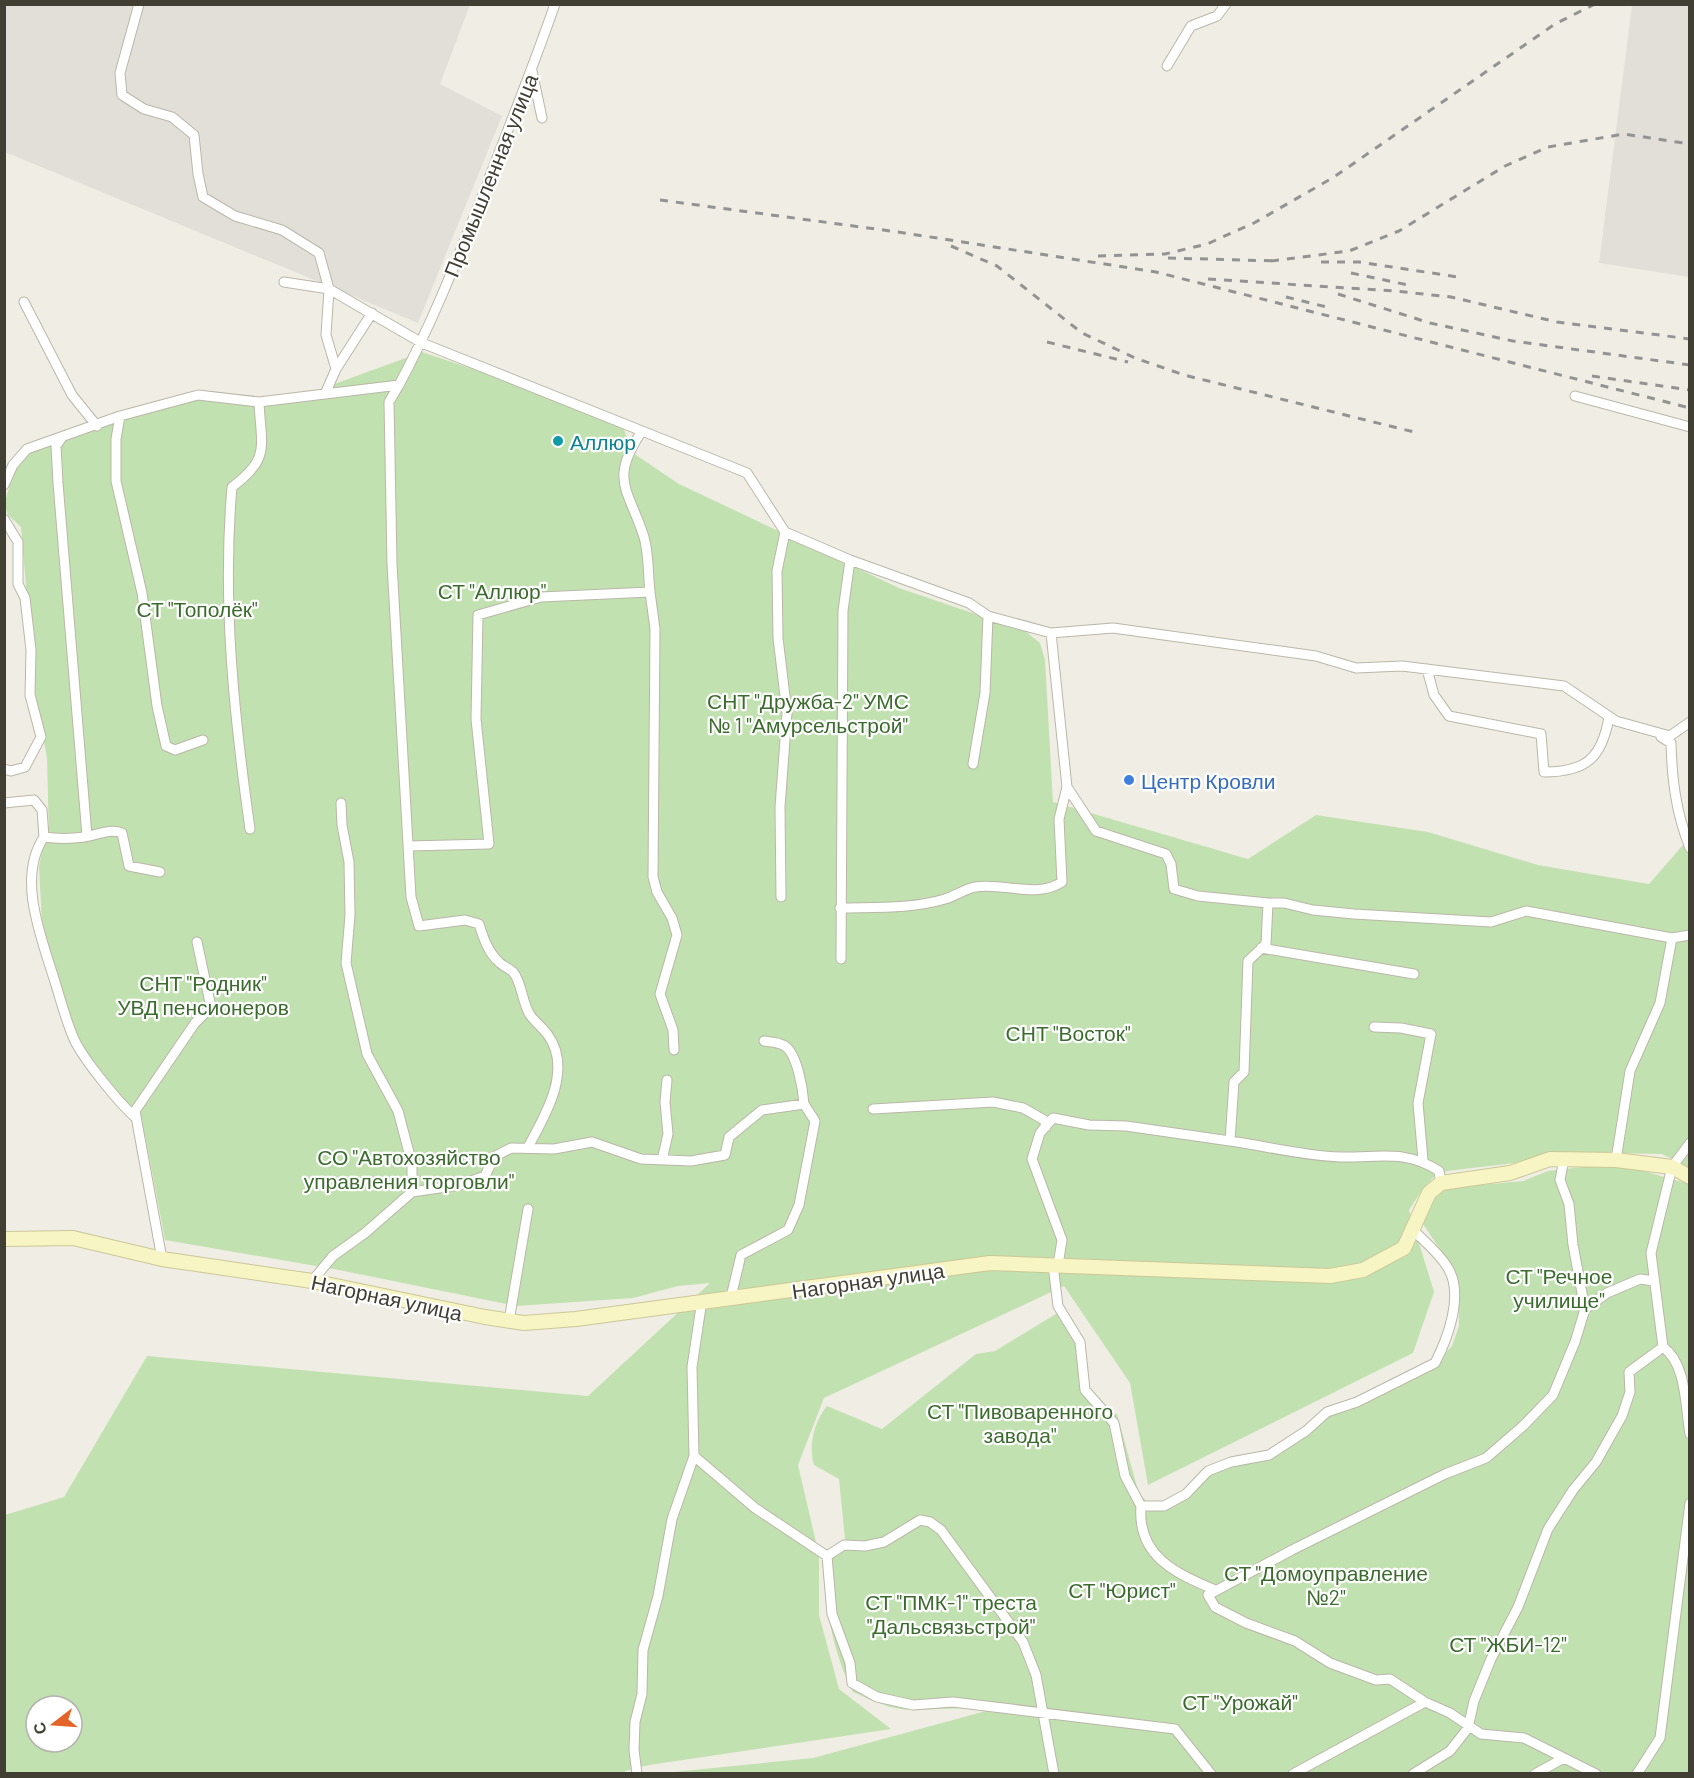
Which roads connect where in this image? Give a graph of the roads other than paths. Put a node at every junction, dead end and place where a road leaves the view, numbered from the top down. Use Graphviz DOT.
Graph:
graph roads {
  1 [pos="139,4"];
  2 [pos="555,4"];
  3 [pos="1226,4"];
  4 [pos="1167,66"];
  5 [pos="532,71"];
  6 [pos="542,118"];
  7 [pos="284,282"];
  8 [pos="329,289"];
  9 [pos="24,302"];
  10 [pos="372,313"];
  11 [pos="422,343"];
  12 [pos="336,369"];
  13 [pos="399,385"];
  14 [pos="325,394"];
  15 [pos="1575,396"];
  16 [pos="259,402"];
  17 [pos="120,416"];
  18 [pos="97,426"];
  19 [pos="1689,427"];
  20 [pos="642,431"];
  21 [pos="61,439"];
  22 [pos="4,485"];
  23 [pos="4,519"];
  24 [pos="785,532"];
  25 [pos="850,560"];
  26 [pos="650,592"];
  27 [pos="988,616"];
  28 [pos="1051,633"];
  29 [pos="1427,669"];
  30 [pos="1609,717"];
  31 [pos="1689,722"];
  32 [pos="1654,733"];
  33 [pos="203,740"];
  34 [pos="973,764"];
  35 [pos="4,769"];
  36 [pos="1067,787"];
  37 [pos="341,802"];
  38 [pos="4,803"];
  39 [pos="250,829"];
  40 [pos="87,836"];
  41 [pos="44,837"];
  42 [pos="409,846"];
  43 [pos="1689,848"];
  44 [pos="160,872"];
  45 [pos="781,897"];
  46 [pos="1268,903"];
  47 [pos="840,908"];
  48 [pos="1689,935"];
  49 [pos="1672,938"];
  50 [pos="197,942"];
  51 [pos="1262,948"];
  52 [pos="841,959"];
  53 [pos="1414,974"];
  54 [pos="1374,1026"];
  55 [pos="764,1041"];
  56 [pos="674,1050"];
  57 [pos="667,1080"];
  58 [pos="804,1104"];
  59 [pos="873,1109"];
  60 [pos="136,1118"];
  61 [pos="1046,1127"];
  62 [pos="1230,1141"];
  63 [pos="1689,1143"];
  64 [pos="528,1147"];
  65 [pos="1564,1159"];
  66 [pos="662,1160"];
  67 [pos="1423,1160"];
  68 [pos="1616,1160"];
  69 [pos="1672,1167"];
  70 [pos="1689,1177"];
  71 [pos="1441,1183"];
  72 [pos="411,1192"];
  73 [pos="528,1209"];
  74 [pos="1413,1230"];
  75 [pos="4,1239"];
  76 [pos="162,1259"];
  77 [pos="1055,1265"];
  78 [pos="312,1281"];
  79 [pos="1654,1281"];
  80 [pos="731,1297"];
  81 [pos="702,1300"];
  82 [pos="1585,1309"];
  83 [pos="509,1321"];
  84 [pos="1663,1347"];
  85 [pos="1689,1434"];
  86 [pos="694,1456"];
  87 [pos="1689,1503"];
  88 [pos="1141,1506"];
  89 [pos="827,1556"];
  90 [pos="1215,1590"];
  91 [pos="1425,1702"];
  92 [pos="1044,1711"];
  93 [pos="1468,1725"];
  94 [pos="1564,1758"];
  95 [pos="637,1773"];
  96 [pos="1054,1773"];
  97 [pos="1211,1773"];
  98 [pos="1293,1773"];
  99 [pos="1413,1773"];
  100 [pos="1535,1773"];
  101 [pos="1596,1773"];
  102 [pos="1637,1773"];
  1 -- 8 [label="street"];
  2 -- 5 [label="street, Промышленная улица"];
  3 -- 4 [label="street"];
  5 -- 6 [label="street"];
  5 -- 11 [label="street, Промышленная улица"];
  7 -- 8 [label="street"];
  8 -- 10 [label="street"];
  8 -- 12 [label="street"];
  9 -- 18 [label="street"];
  10 -- 11 [label="street"];
  10 -- 12 [label="street"];
  11 -- 13 [label="street, Промышленная улица"];
  11 -- 20 [label="street"];
  12 -- 14 [label="street"];
  13 -- 14 [label="street"];
  13 -- 42 [label="street, Промышленная улица"];
  14 -- 16 [label="street"];
  15 -- 19 [label="street"];
  16 -- 17 [label="street"];
  16 -- 39 [label="street"];
  17 -- 18 [label="street"];
  17 -- 33 [label="street"];
  18 -- 21 [label="street"];
  20 -- 24 [label="street"];
  20 -- 26 [label="street"];
  21 -- 22 [label="street"];
  21 -- 40 [label="street"];
  23 -- 35 [label="street"];
  24 -- 25 [label="street"];
  24 -- 45 [label="street"];
  25 -- 27 [label="street"];
  25 -- 47 [label="street"];
  26 -- 42 [label="street"];
  26 -- 56 [label="street"];
  27 -- 28 [label="street"];
  27 -- 34 [label="street"];
  28 -- 29 [label="street"];
  28 -- 36 [label="street"];
  29 -- 30 [label="street"];
  29 -- 30 [label="street"];
  30 -- 32 [label="street"];
  31 -- 32 [label="street"];
  32 -- 43 [label="street"];
  36 -- 46 [label="street"];
  36 -- 47 [label="street"];
  37 -- 72 [label="street"];
  38 -- 41 [label="street"];
  40 -- 41 [label="street"];
  40 -- 44 [label="street"];
  41 -- 60 [label="street"];
  42 -- 64 [label="street, Промышленная улица"];
  46 -- 49 [label="street"];
  46 -- 51 [label="street"];
  47 -- 52 [label="street"];
  48 -- 49 [label="street"];
  49 -- 68 [label="street"];
  50 -- 60 [label="street"];
  51 -- 53 [label="street"];
  51 -- 62 [label="street"];
  54 -- 67 [label="street"];
  55 -- 58 [label="street"];
  57 -- 66 [label="street"];
  58 -- 66 [label="street"];
  58 -- 80 [label="street"];
  59 -- 61 [label="street"];
  60 -- 76 [label="street"];
  61 -- 62 [label="street"];
  61 -- 77 [label="street"];
  62 -- 67 [label="street"];
  63 -- 69 [label="street"];
  64 -- 66 [label="street"];
  64 -- 72 [label="street"];
  65 -- 68 [label="street"];
  65 -- 71 [label="street"];
  65 -- 82 [label="street"];
  67 -- 71 [label="street"];
  68 -- 69 [label="street"];
  69 -- 70 [label="street"];
  69 -- 79 [label="street"];
  71 -- 74 [label="street, Нагорная улица"];
  72 -- 78 [label="street"];
  73 -- 83 [label="street"];
  74 -- 77 [label="street, Нагорная улица"];
  74 -- 88 [label="street"];
  75 -- 76 [label="street, Нагорная улица"];
  76 -- 78 [label="street, Нагорная улица"];
  77 -- 80 [label="street, Нагорная улица"];
  77 -- 88 [label="street"];
  78 -- 83 [label="street, Нагорная улица"];
  79 -- 82 [label="street"];
  79 -- 84 [label="street"];
  80 -- 81 [label="street, Нагорная улица"];
  81 -- 83 [label="street, Нагорная улица"];
  81 -- 86 [label="street"];
  82 -- 90 [label="street"];
  84 -- 85 [label="street"];
  84 -- 93 [label="street"];
  86 -- 89 [label="street"];
  86 -- 95 [label="street"];
  87 -- 102 [label="street"];
  88 -- 90 [label="street"];
  89 -- 92 [label="street"];
  89 -- 92 [label="street"];
  90 -- 91 [label="street"];
  91 -- 93 [label="street"];
  91 -- 98 [label="street"];
  92 -- 96 [label="street"];
  92 -- 97 [label="street"];
  93 -- 94 [label="street"];
  93 -- 99 [label="street"];
  94 -- 100 [label="street"];
  94 -- 101 [label="street"];
}
